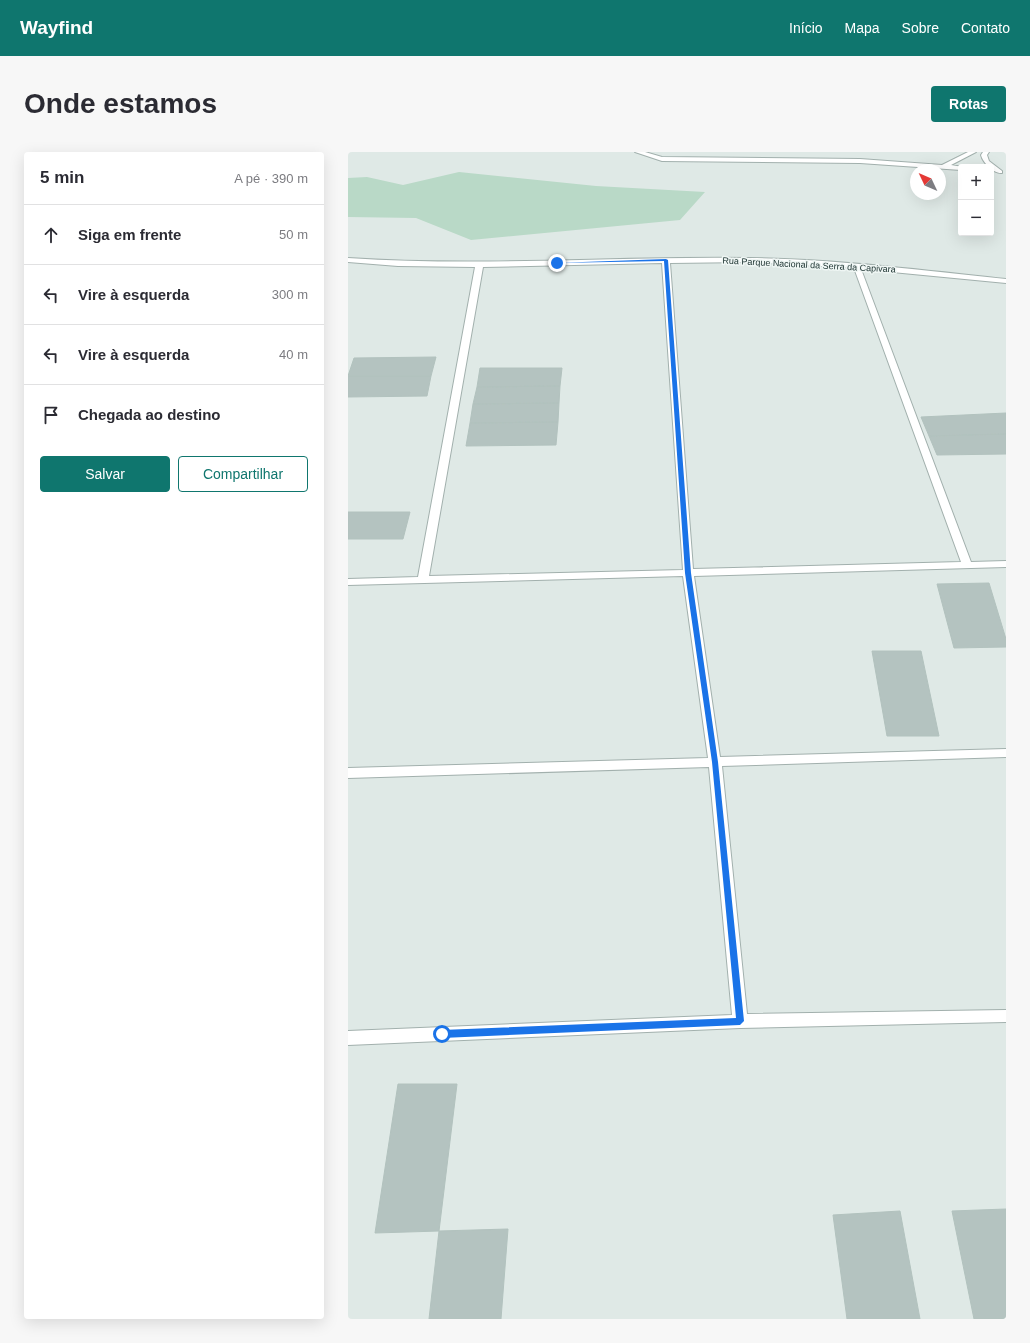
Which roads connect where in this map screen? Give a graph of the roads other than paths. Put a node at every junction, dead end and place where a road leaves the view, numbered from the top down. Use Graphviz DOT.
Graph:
graph roads {
  1 [pos="638,152"];
  2 [pos="973,152"];
  3 [pos="986,152"];
  4 [pos="910,164"];
  5 [pos="946,164"];
  6 [pos="946,166"];
  7 [pos="958,168"];
  8 [pos="1003,173"];
  9 [pos="348,260"];
  10 [pos="666,260"];
  11 [pos="478,266"];
  12 [pos="857,267"];
  13 [pos="1006,281"];
  14 [pos="1006,564"];
  15 [pos="967,565"];
  16 [pos="688,573"];
  17 [pos="423,580"];
  18 [pos="348,582"];
  19 [pos="1006,753"];
  20 [pos="715,762"];
  21 [pos="348,773"];
  22 [pos="1006,1016"];
  23 [pos="740,1021"];
  24 [pos="348,1038"];
  1 -- 4 [label="street"];
  2 -- 5 [label="street"];
  3 -- 8 [label="street"];
  6 -- 7 [label="street"];
  9 -- 11 [label="street, Rua Parque Nacional da Serra da Capivara"];
  10 -- 11 [label="street, Rua Parque Nacional da Serra da Capivara"];
  10 -- 12 [label="street, Rua Parque Nacional da Serra da Capivara"];
  10 -- 16 [label="street"];
  11 -- 17 [label="street"];
  12 -- 13 [label="street, Rua Parque Nacional da Serra da Capivara"];
  12 -- 15 [label="street"];
  14 -- 15 [label="street"];
  15 -- 16 [label="street"];
  16 -- 17 [label="street"];
  16 -- 20 [label="street"];
  17 -- 18 [label="street"];
  19 -- 20 [label="street"];
  20 -- 21 [label="street"];
  20 -- 23 [label="street"];
  22 -- 23 [label="street"];
  23 -- 24 [label="street"];
}
